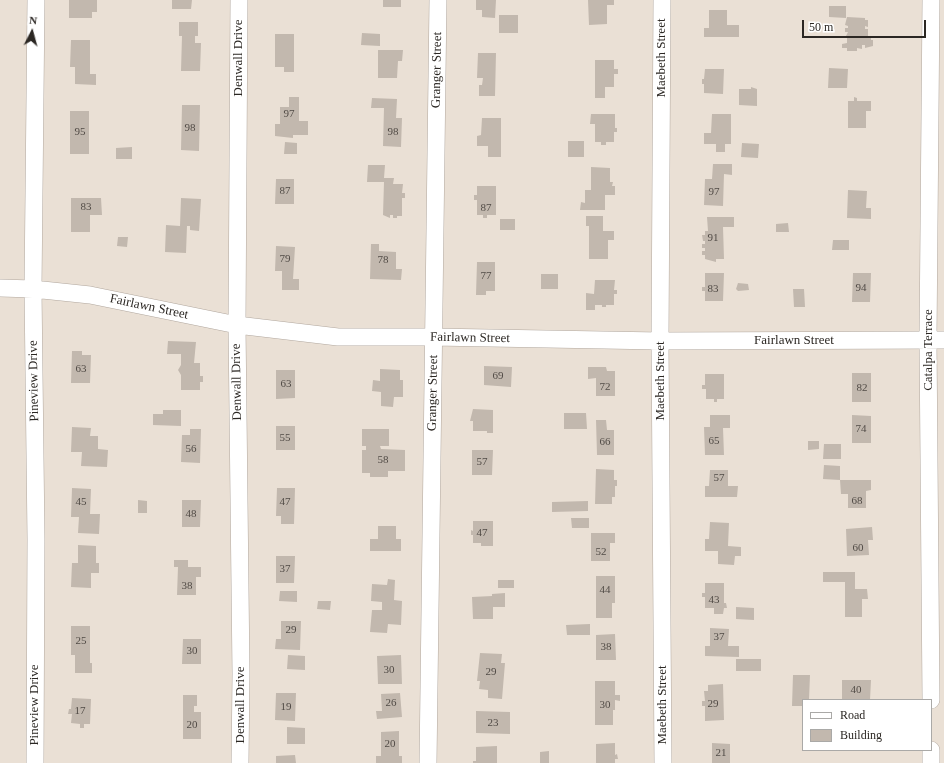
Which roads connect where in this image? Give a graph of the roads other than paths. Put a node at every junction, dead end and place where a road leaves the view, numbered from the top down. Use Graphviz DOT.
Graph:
graph roads {
  1 [pos="36,0"];
  2 [pos="239,0"];
  3 [pos="438,0"];
  4 [pos="662,0"];
  5 [pos="930,0"];
  6 [pos="0,288"];
  7 [pos="33,289"];
  8 [pos="237,325"];
  9 [pos="434,337"];
  10 [pos="936,340"];
  11 [pos="660,341"];
  12 [pos="931,699"];
  13 [pos="931,751"];
  14 [pos="35,763"];
  15 [pos="240,763"];
  16 [pos="428,763"];
  17 [pos="663,763"];
  18 [pos="931,763"];
  1 -- 7 [label="street, Pineview Drive"];
  2 -- 8 [label="street, Denwall Drive"];
  3 -- 9 [label="street, Granger Street"];
  4 -- 11 [label="street, Maebeth Street"];
  5 -- 10 [label="street, Catalpa Terrace"];
  6 -- 7 [label="street, Fairlawn Street"];
  7 -- 8 [label="street, Fairlawn Street"];
  7 -- 14 [label="street, Pineview Drive"];
  8 -- 9 [label="street, Fairlawn Street"];
  8 -- 15 [label="street, Denwall Drive"];
  9 -- 11 [label="street, Fairlawn Street"];
  9 -- 16 [label="street, Granger Street"];
  10 -- 11 [label="street, Fairlawn Street"];
  10 -- 12 [label="street, Catalpa Terrace"];
  11 -- 17 [label="street, Maebeth Street"];
  13 -- 18 [label="street"];
}
